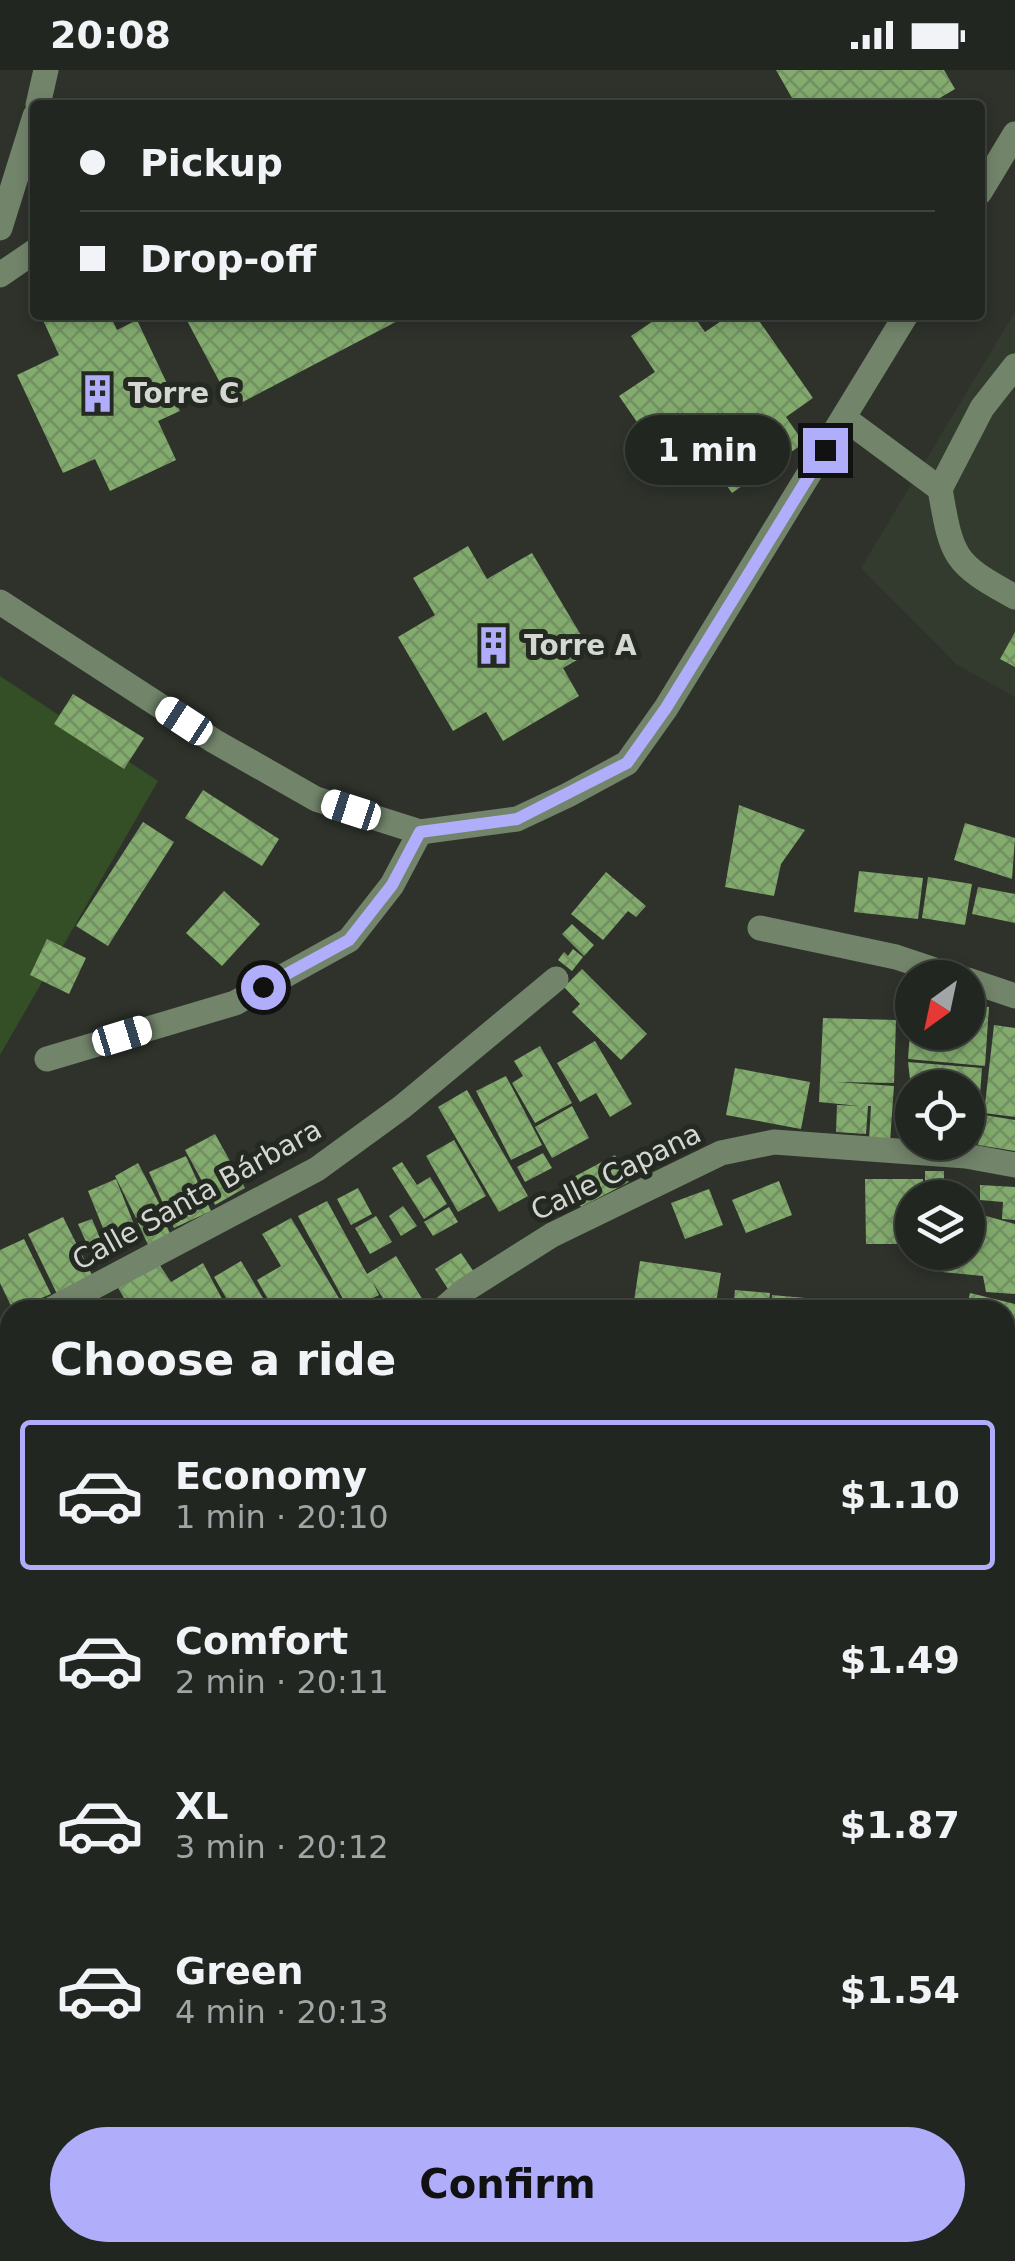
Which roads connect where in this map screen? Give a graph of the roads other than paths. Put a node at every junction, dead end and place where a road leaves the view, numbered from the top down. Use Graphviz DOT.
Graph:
graph roads {
  1 [pos="46,70"];
  2 [pos="39,100"];
  3 [pos="30,132"];
  4 [pos="1015,134"];
  5 [pos="985,184"];
  6 [pos="0,228"];
  7 [pos="30,254"];
  8 [pos="0,275"];
  9 [pos="903,320"];
  10 [pos="1015,366"];
  11 [pos="844,418"];
  12 [pos="940,489"];
  13 [pos="1015,597"];
  14 [pos="0,602"];
  15 [pos="420,832"];
  16 [pos="760,928"];
  17 [pos="907,960"];
  18 [pos="556,979"];
  19 [pos="985,986"];
  20 [pos="1015,996"];
  21 [pos="47,1059"];
  22 [pos="1015,1165"];
  23 [pos="69,1300"];
  24 [pos="453,1300"];
  1 -- 2 [label="street"];
  3 -- 6 [label="street"];
  4 -- 5 [label="street"];
  7 -- 8 [label="street"];
  9 -- 11 [label="street"];
  10 -- 12 [label="street"];
  11 -- 12 [label="street"];
  11 -- 15 [label="street"];
  12 -- 13 [label="street"];
  14 -- 15 [label="street"];
  15 -- 21 [label="street"];
  16 -- 17 [label="street"];
  18 -- 23 [label="street, Calle Santa Bárbara"];
  19 -- 20 [label="street"];
  22 -- 24 [label="street, Calle Capana"];
}
